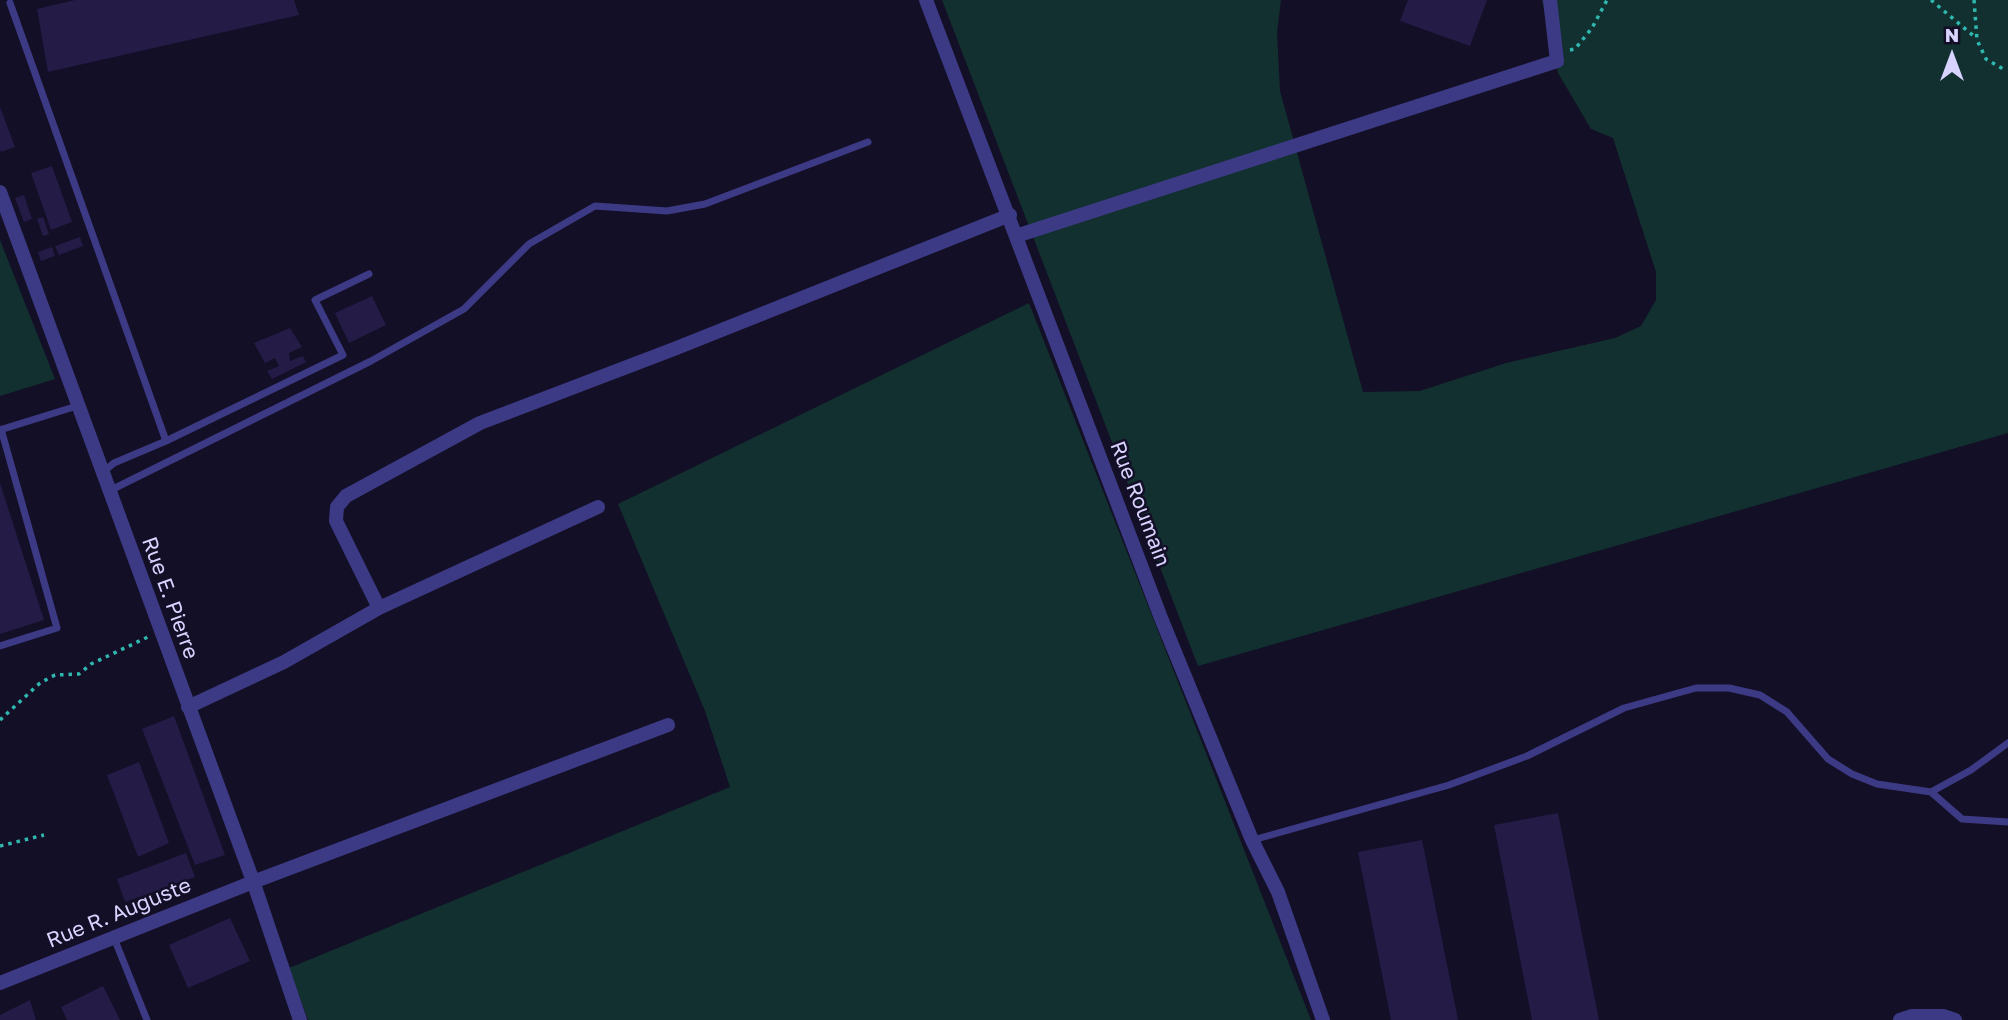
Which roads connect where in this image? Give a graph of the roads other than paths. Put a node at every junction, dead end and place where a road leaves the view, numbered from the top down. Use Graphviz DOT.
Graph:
graph roads {
  1 [pos="926,0"];
  2 [pos="1550,0"];
  3 [pos="10,3"];
  4 [pos="868,142"];
  5 [pos="0,192"];
  6 [pos="1010,215"];
  7 [pos="1016,236"];
  8 [pos="369,274"];
  9 [pos="77,406"];
  10 [pos="0,429"];
  11 [pos="166,441"];
  12 [pos="102,472"];
  13 [pos="109,491"];
  14 [pos="598,507"];
  15 [pos="379,608"];
  16 [pos="0,646"];
  17 [pos="188,707"];
  18 [pos="668,725"];
  19 [pos="2008,743"];
  20 [pos="1931,792"];
  21 [pos="2008,822"];
  22 [pos="1252,840"];
  23 [pos="253,882"];
  24 [pos="114,937"];
  25 [pos="0,983"];
  26 [pos="147,1020"];
  27 [pos="300,1020"];
  28 [pos="1323,1020"];
  29 [pos="1900,1020"];
  30 [pos="1955,1020"];
  1 -- 6 [label="street, Rue Roumain"];
  2 -- 7 [label="street"];
  3 -- 11 [label="lane"];
  4 -- 13 [label="lane"];
  5 -- 9 [label="street, Rue E. Pierre"];
  6 -- 7 [label="street, Rue Roumain"];
  6 -- 15 [label="street"];
  7 -- 22 [label="street, Rue Roumain"];
  8 -- 11 [label="lane"];
  9 -- 10 [label="lane"];
  9 -- 12 [label="street, Rue E. Pierre"];
  10 -- 16 [label="lane"];
  11 -- 12 [label="lane"];
  12 -- 13 [label="street, Rue E. Pierre"];
  13 -- 17 [label="street, Rue E. Pierre"];
  14 -- 15 [label="street"];
  15 -- 17 [label="street"];
  17 -- 23 [label="street, Rue E. Pierre"];
  18 -- 23 [label="street, Rue R. Auguste"];
  19 -- 20 [label="lane"];
  20 -- 21 [label="lane"];
  20 -- 22 [label="lane"];
  22 -- 28 [label="street, Rue Roumain"];
  23 -- 24 [label="street, Rue R. Auguste"];
  23 -- 27 [label="street, Rue E. Pierre"];
  24 -- 25 [label="street, Rue R. Auguste"];
  24 -- 26 [label="lane"];
  29 -- 30 [label="street"];
}
